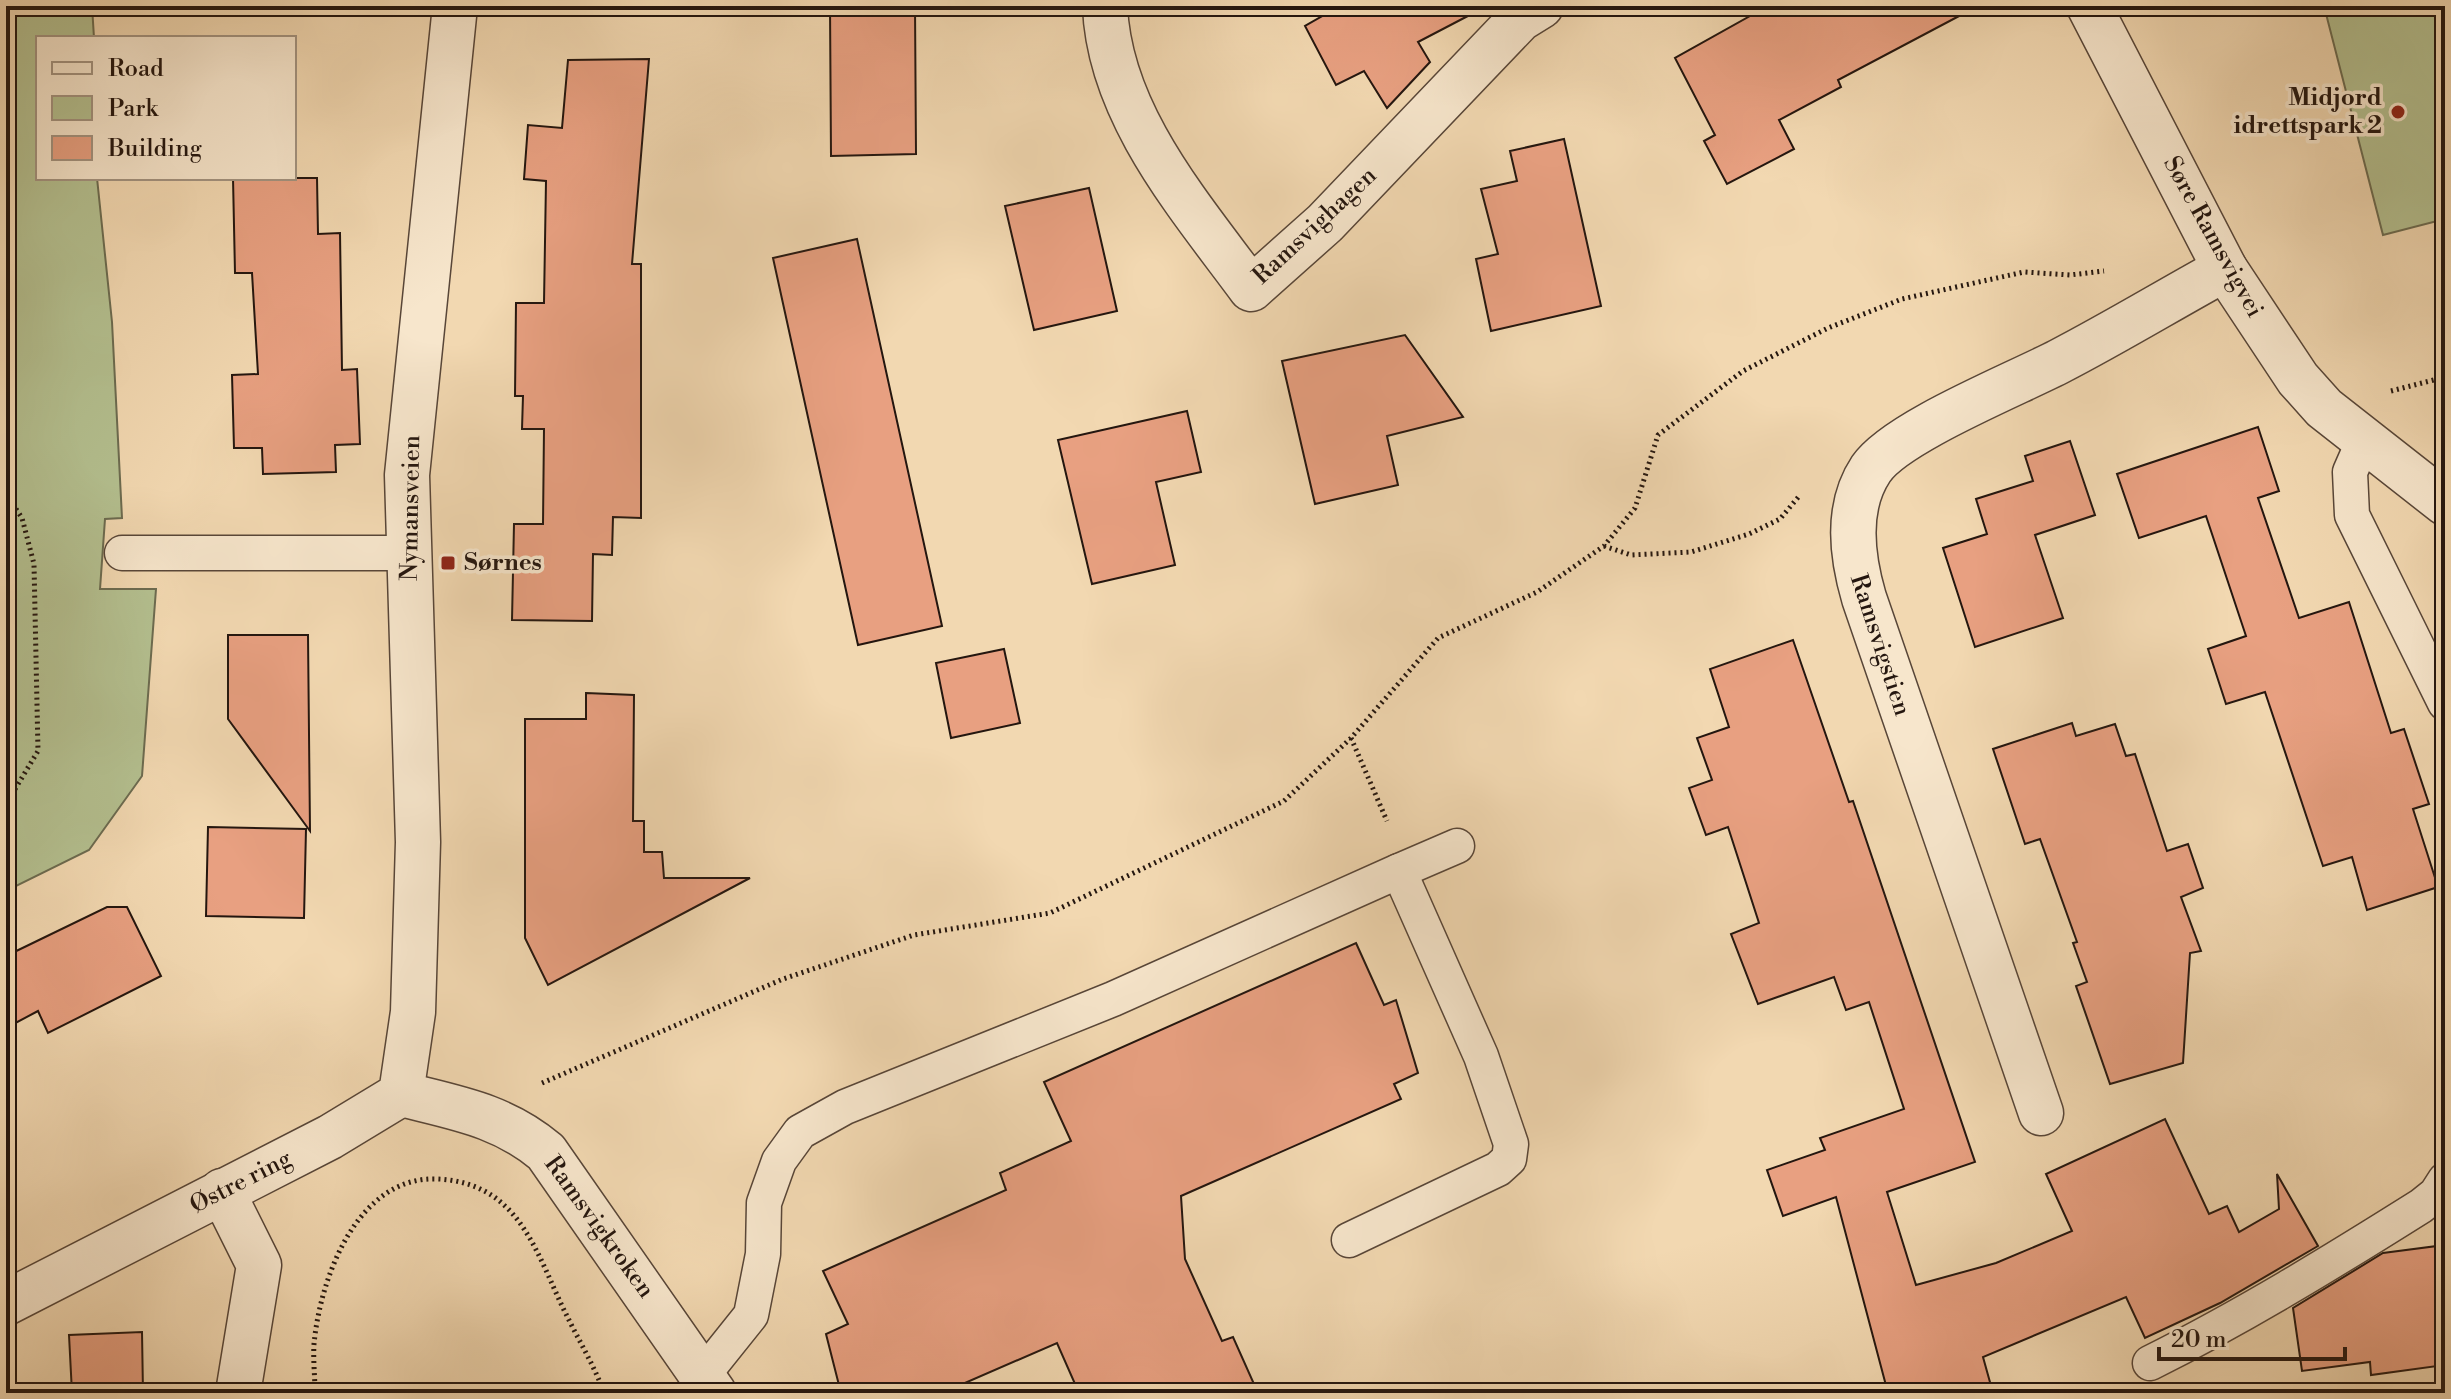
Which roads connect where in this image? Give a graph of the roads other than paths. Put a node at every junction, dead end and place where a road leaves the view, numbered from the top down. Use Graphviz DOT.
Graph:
graph roads {
  1 [pos="455,6"];
  2 [pos="1105,6"];
  3 [pos="1541,6"];
  4 [pos="2089,6"];
  5 [pos="2225,269"];
  6 [pos="2364,440"];
  7 [pos="2445,503"];
  8 [pos="122,553"];
  9 [pos="409,553"];
  10 [pos="2445,703"];
  11 [pos="1457,846"];
  12 [pos="1402,869"];
  13 [pos="401,1094"];
  14 [pos="2041,1113"];
  15 [pos="2445,1180"];
  16 [pos="222,1191"];
  17 [pos="1349,1240"];
  18 [pos="6,1303"];
  19 [pos="2150,1363"];
  20 [pos="708,1384"];
  21 [pos="238,1393"];
  1 -- 9 [label="street, Nymansveien"];
  2 -- 3 [label="street, Ramsvighagen"];
  4 -- 5 [label="street, Søre Ramsvigvei"];
  5 -- 6 [label="street, Søre Ramsvigvei"];
  5 -- 14 [label="street, Ramsvigstien"];
  6 -- 7 [label="street, Søre Ramsvigvei"];
  6 -- 10 [label="lane"];
  8 -- 9 [label="lane"];
  9 -- 13 [label="street, Nymansveien"];
  11 -- 12 [label="lane"];
  12 -- 17 [label="lane"];
  12 -- 20 [label="lane"];
  13 -- 16 [label="street, Østre ring"];
  13 -- 20 [label="street, Ramsvigkroken"];
  15 -- 19 [label="lane"];
  16 -- 18 [label="street, Østre ring"];
  16 -- 21 [label="street"];
}
